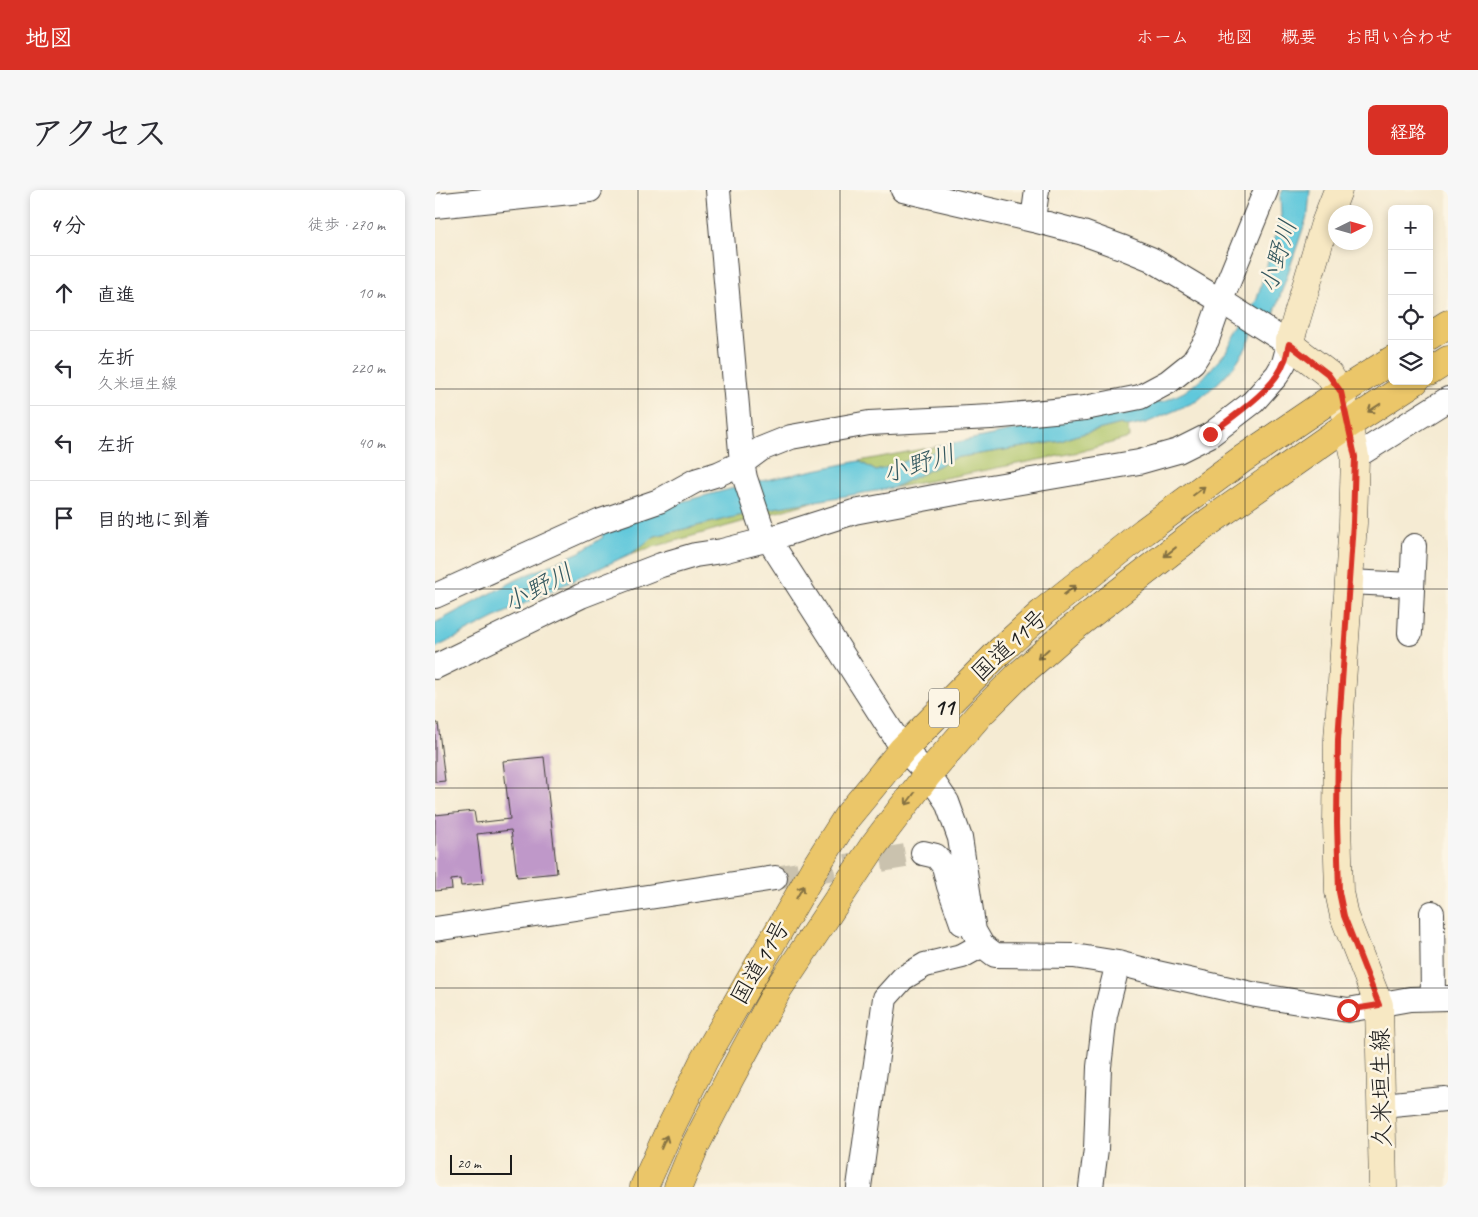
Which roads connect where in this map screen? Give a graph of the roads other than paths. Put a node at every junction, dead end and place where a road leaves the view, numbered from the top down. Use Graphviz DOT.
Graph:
graph roads {
  1 [pos="590,190"];
  2 [pos="719,190"];
  3 [pos="903,190"];
  4 [pos="1037,190"];
  5 [pos="1266,190"];
  6 [pos="1338,190"];
  7 [pos="435,206"];
  8 [pos="1033,220"];
  9 [pos="1223,302"];
  10 [pos="1448,324"];
  11 [pos="1433,333"];
  12 [pos="1283,340"];
  13 [pos="1448,360"];
  14 [pos="1388,363"];
  15 [pos="1433,369"];
  16 [pos="1409,385"];
  17 [pos="1341,392"];
  18 [pos="1448,399"];
  19 [pos="1349,424"];
  20 [pos="1355,457"];
  21 [pos="744,471"];
  22 [pos="765,534"];
  23 [pos="1414,546"];
  24 [pos="1349,582"];
  25 [pos="1412,585"];
  26 [pos="435,596"];
  27 [pos="1410,633"];
  28 [pos="435,667"];
  29 [pos="903,749"];
  30 [pos="928,774"];
  31 [pos="923,853"];
  32 [pos="775,878"];
  33 [pos="1432,913"];
  34 [pos="435,929"];
  35 [pos="978,938"];
  36 [pos="1118,962"];
  37 [pos="1441,998"];
  38 [pos="1379,1005"];
  39 [pos="1445,1099"];
  40 [pos="1382,1105"];
  41 [pos="644,1187"];
  42 [pos="678,1187"];
  43 [pos="859,1187"];
  44 [pos="1091,1187"];
  45 [pos="1383,1187"];
  1 -- 7 [label="street"];
  2 -- 21 [label="street"];
  3 -- 8 [label="street"];
  4 -- 8 [label="street"];
  5 -- 9 [label="street"];
  6 -- 12 [label="main road"];
  8 -- 9 [label="street"];
  9 -- 12 [label="street"];
  9 -- 21 [label="street"];
  10 -- 11 [label="highway"];
  12 -- 17 [label="main road, 久米垣生線"];
  12 -- 22 [label="street"];
  13 -- 15 [label="highway"];
  14 -- 17 [label="highway, 国道11号 / 11"];
  16 -- 19 [label="highway, 国道11号 / 11, one-way"];
  17 -- 19 [label="main road, 久米垣生線"];
  29 -- 17 [label="highway, 国道11号 / 11, one-way"];
  18 -- 20 [label="street"];
  19 -- 20 [label="main road, 久米垣生線"];
  19 -- 30 [label="highway, 国道11号 / 11, one-way"];
  20 -- 24 [label="main road, 久米垣生線"];
  21 -- 22 [label="street"];
  21 -- 26 [label="street"];
  22 -- 28 [label="street"];
  22 -- 29 [label="street"];
  23 -- 25 [label="street"];
  24 -- 25 [label="street"];
  24 -- 38 [label="main road, 久米垣生線"];
  25 -- 27 [label="street"];
  29 -- 30 [label="street"];
  41 -- 29 [label="highway, 国道11号 / 11, one-way"];
  30 -- 35 [label="street"];
  30 -- 42 [label="highway, 国道11号 / 11, one-way"];
  31 -- 35 [label="street"];
  32 -- 34 [label="street"];
  33 -- 37 [label="street"];
  35 -- 36 [label="street"];
  35 -- 43 [label="street"];
  36 -- 38 [label="street"];
  36 -- 44 [label="street"];
  37 -- 38 [label="street"];
  38 -- 40 [label="main road, 久米垣生線"];
  39 -- 40 [label="street"];
  40 -- 45 [label="main road, 久米垣生線"];
}
